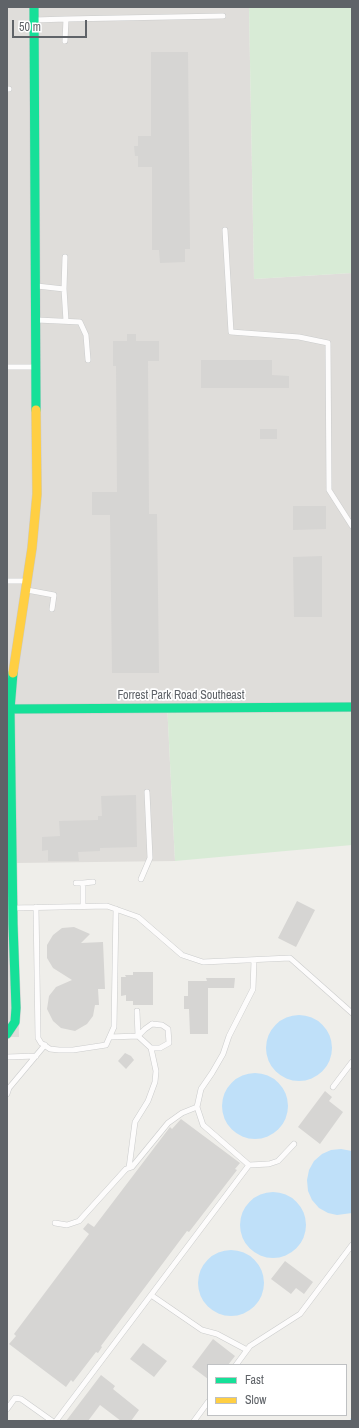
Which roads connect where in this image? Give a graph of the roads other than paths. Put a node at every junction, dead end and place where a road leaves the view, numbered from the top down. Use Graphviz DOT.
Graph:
graph roads {
  1 [pos="34,7"];
  2 [pos="223,16"];
  3 [pos="66,19"];
  4 [pos="34,20"];
  5 [pos="66,41"];
  6 [pos="225,230"];
  7 [pos="65,257"];
  8 [pos="36,286"];
  9 [pos="64,289"];
  10 [pos="36,320"];
  11 [pos="66,321"];
  12 [pos="88,360"];
  13 [pos="7,367"];
  14 [pos="36,367"];
  15 [pos="352,526"];
  16 [pos="27,580"];
  17 [pos="7,581"];
  18 [pos="26,590"];
  19 [pos="52,609"];
  20 [pos="10,679"];
  21 [pos="352,707"];
  22 [pos="10,709"];
  23 [pos="9,747"];
  24 [pos="147,792"];
  25 [pos="9,854"];
  26 [pos="141,879"];
  27 [pos="93,882"];
  28 [pos="76,883"];
  29 [pos="82,883"];
  30 [pos="83,906"];
  31 [pos="36,907"];
  32 [pos="12,908"];
  33 [pos="116,909"];
  34 [pos="10,924"];
  35 [pos="254,960"];
  36 [pos="137,1011"];
  37 [pos="352,1012"];
  38 [pos="9,1032"];
  39 [pos="138,1036"];
  40 [pos="110,1037"];
  41 [pos="45,1046"];
  42 [pos="151,1048"];
  43 [pos="36,1056"];
  44 [pos="7,1057"];
  45 [pos="352,1062"];
  46 [pos="333,1087"];
  47 [pos="7,1094"];
  48 [pos="197,1107"];
  49 [pos="294,1144"];
  50 [pos="249,1165"];
  51 [pos="129,1168"];
  52 [pos="55,1223"];
  53 [pos="352,1245"];
  54 [pos="151,1295"];
  55 [pos="247,1350"];
  56 [pos="237,1364"];
  57 [pos="207,1403"];
  58 [pos="7,1409"];
  59 [pos="52,1421"];
  60 [pos="56,1421"];
  61 [pos="194,1421"];
  1 -- 4 [label="street"];
  2 -- 3 [label="lane"];
  3 -- 4 [label="lane"];
  3 -- 5 [label="lane"];
  4 -- 8 [label="street"];
  6 -- 15 [label="lane"];
  7 -- 9 [label="lane"];
  8 -- 9 [label="lane"];
  8 -- 10 [label="street"];
  9 -- 11 [label="lane"];
  10 -- 11 [label="lane"];
  10 -- 14 [label="street"];
  11 -- 12 [label="lane"];
  13 -- 14 [label="lane"];
  14 -- 16 [label="street"];
  16 -- 17 [label="lane"];
  16 -- 18 [label="street"];
  18 -- 19 [label="lane"];
  18 -- 20 [label="street"];
  20 -- 22 [label="street"];
  21 -- 22 [label="street, Forrest Park Road Southeast"];
  22 -- 23 [label="street"];
  23 -- 25 [label="street"];
  24 -- 26 [label="lane"];
  25 -- 32 [label="street"];
  27 -- 29 [label="lane"];
  28 -- 29 [label="lane"];
  29 -- 30 [label="lane"];
  30 -- 31 [label="lane"];
  30 -- 33 [label="lane"];
  31 -- 32 [label="lane"];
  31 -- 41 [label="lane"];
  32 -- 34 [label="street"];
  33 -- 35 [label="lane"];
  33 -- 40 [label="lane"];
  34 -- 38 [label="street"];
  35 -- 37 [label="lane"];
  35 -- 48 [label="lane"];
  36 -- 39 [label="lane"];
  39 -- 40 [label="lane"];
  39 -- 42 [label="lane"];
  39 -- 42 [label="lane"];
  40 -- 41 [label="lane"];
  41 -- 43 [label="lane"];
  42 -- 51 [label="lane"];
  43 -- 44 [label="lane"];
  43 -- 47 [label="lane"];
  45 -- 46 [label="lane"];
  48 -- 50 [label="lane"];
  48 -- 51 [label="lane"];
  49 -- 50 [label="lane"];
  50 -- 54 [label="lane"];
  51 -- 52 [label="lane"];
  53 -- 55 [label="lane"];
  54 -- 55 [label="lane"];
  54 -- 60 [label="lane"];
  55 -- 56 [label="lane"];
  57 -- 61 [label="lane"];
  58 -- 59 [label="lane"];
}
